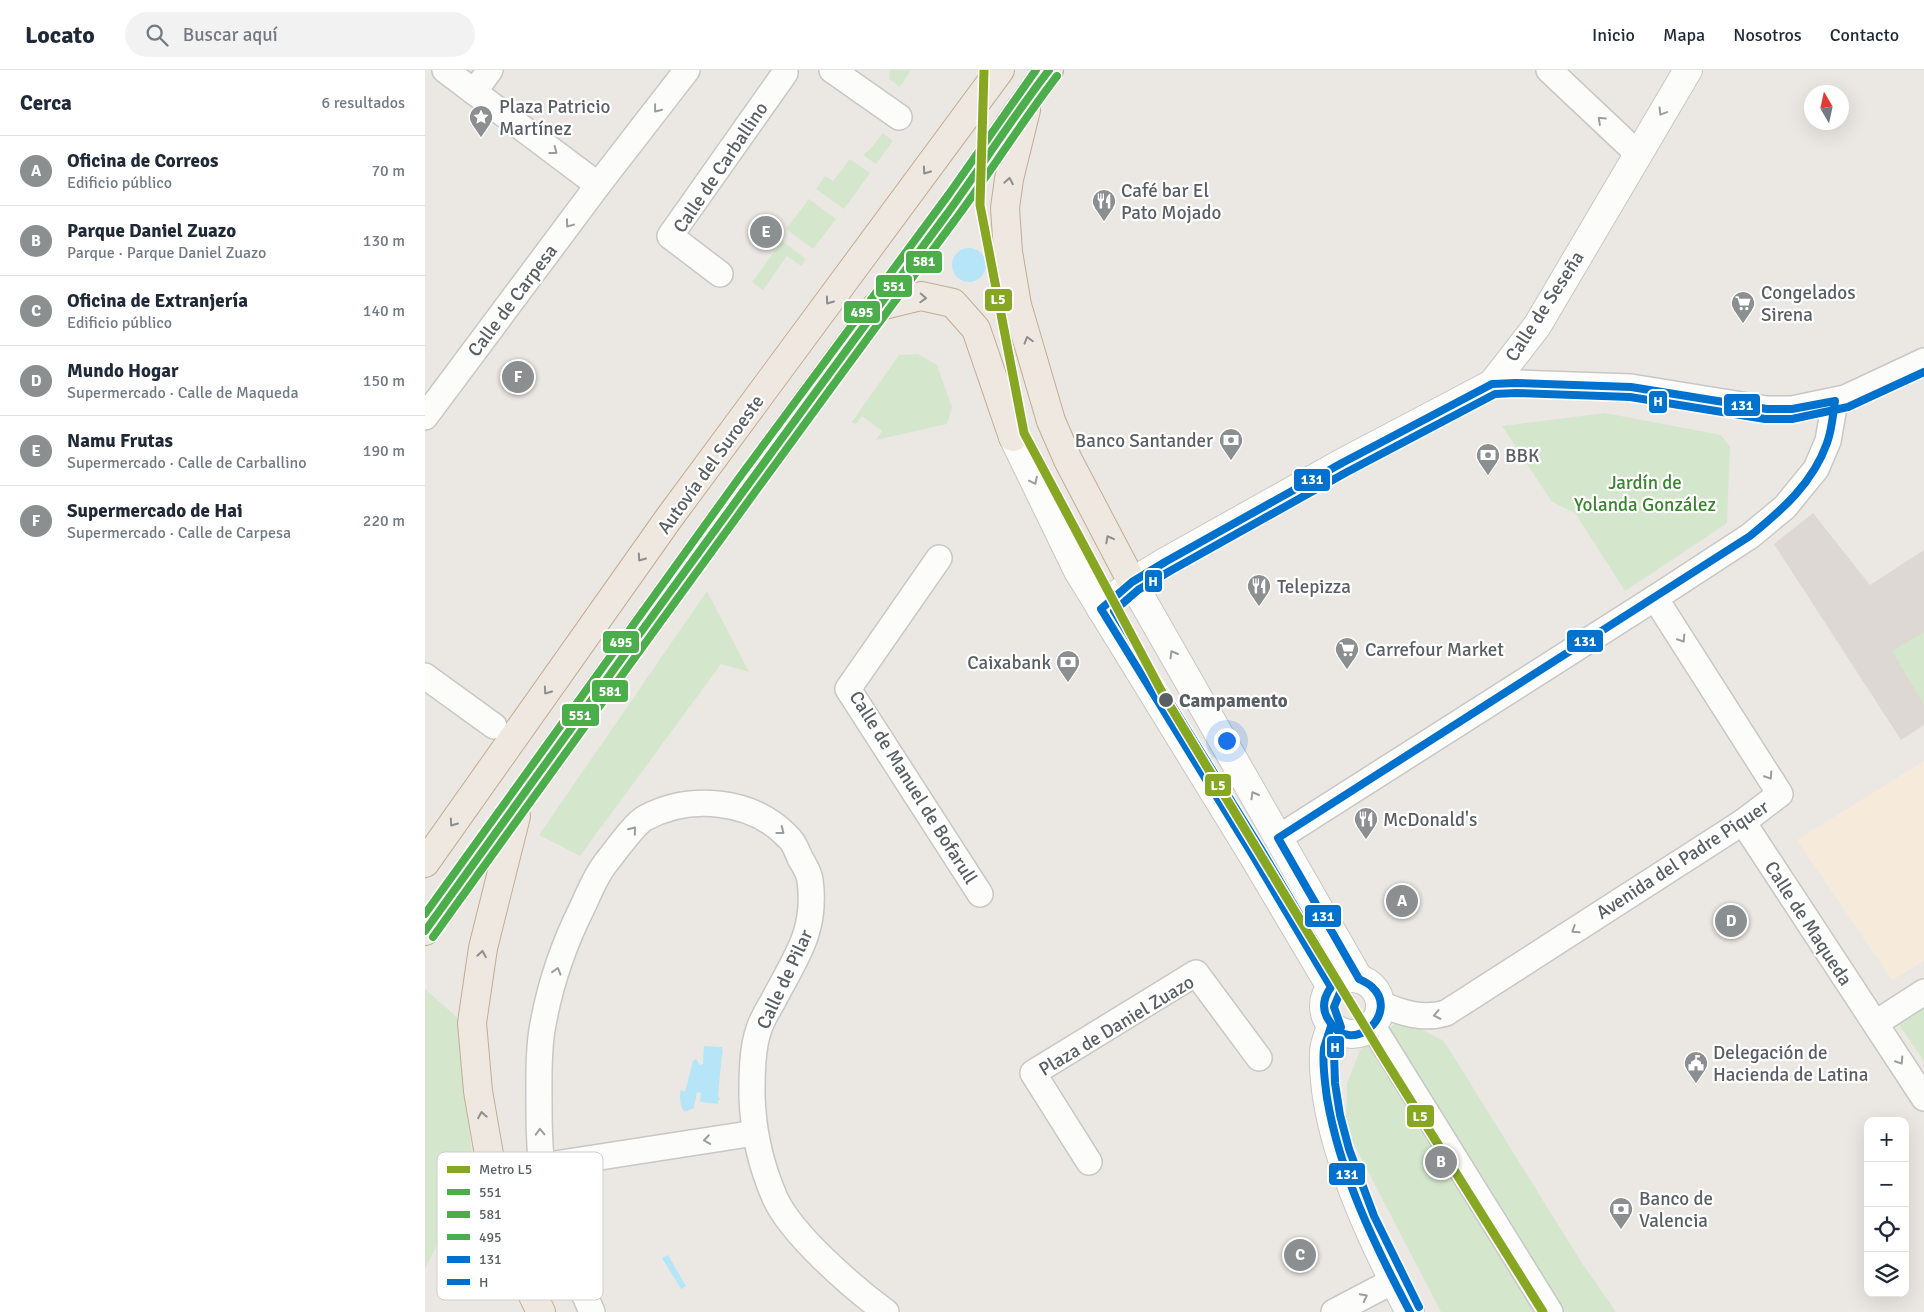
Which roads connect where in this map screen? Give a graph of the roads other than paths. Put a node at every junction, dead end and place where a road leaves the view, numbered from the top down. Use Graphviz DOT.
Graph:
graph roads {
  1 [pos="445,70"];
  2 [pos="490,70"];
  3 [pos="687,70"];
  4 [pos="832,70"];
  5 [pos="1000,70"];
  6 [pos="1049,70"];
  7 [pos="1549,70"];
  8 [pos="1688,70"];
  9 [pos="785,72"];
  10 [pos="474,92"];
  11 [pos="1029,94"];
  12 [pos="899,117"];
  13 [pos="1637,153"];
  14 [pos="598,184"];
  15 [pos="720,274"];
  16 [pos="876,307"];
  17 [pos="1924,361"];
  18 [pos="1037,373"];
  19 [pos="995,384"];
  20 [pos="1492,384"];
  21 [pos="1835,401"];
  22 [pos="425,417"];
  23 [pos="1013,437"];
  24 [pos="939,558"];
  25 [pos="1132,582"];
  26 [pos="1655,598"];
  27 [pos="1101,609"];
  28 [pos="425,676"];
  29 [pos="494,726"];
  30 [pos="520,800"];
  31 [pos="1743,822"];
  32 [pos="1278,838"];
  33 [pos="425,863"];
  34 [pos="980,894"];
  35 [pos="425,931"];
  36 [pos="1359,979"];
  37 [pos="1331,987"];
  38 [pos="1924,992"];
  39 [pos="1376,1015"];
  40 [pos="1876,1023"];
  41 [pos="1331,1026"];
  42 [pos="1259,1058"];
  43 [pos="1924,1098"];
  44 [pos="755,1133"];
  45 [pos="489,1152"];
  46 [pos="541,1152"];
  47 [pos="603,1157"];
  48 [pos="1089,1162"];
  49 [pos="1393,1281"];
  50 [pos="535,1300"];
  51 [pos="587,1300"];
  52 [pos="871,1308"];
  53 [pos="541,1312"];
  54 [pos="592,1312"];
  55 [pos="1334,1312"];
  56 [pos="1410,1312"];
  57 [pos="1550,1312"];
  1 -- 10 [label="street"];
  2 -- 10 [label="street"];
  3 -- 14 [label="street, one-way"];
  4 -- 12 [label="street"];
  5 -- 33 [label="highway, Autovía del Suroeste, one-way"];
  6 -- 11 [label="highway"];
  13 -- 7 [label="street, one-way"];
  8 -- 13 [label="street, Calle de Seseña, one-way"];
  9 -- 15 [label="street, Calle de Carballino"];
  10 -- 14 [label="street, one-way"];
  11 -- 16 [label="highway"];
  18 -- 11 [label="highway, one-way"];
  13 -- 20 [label="street, Calle de Seseña"];
  14 -- 22 [label="street, Calle de Carpesa, one-way"];
  16 -- 19 [label="highway, one-way"];
  16 -- 30 [label="highway"];
  17 -- 21 [label="street"];
  18 -- 19 [label="highway"];
  25 -- 18 [label="highway, one-way"];
  19 -- 23 [label="highway"];
  20 -- 21 [label="street"];
  20 -- 25 [label="street, Calle de Seseña"];
  21 -- 26 [label="street"];
  23 -- 27 [label="street, one-way"];
  24 -- 34 [label="street, Calle de Manuel de Bofarull"];
  25 -- 27 [label="street, Calle de Seseña"];
  32 -- 25 [label="street, one-way"];
  26 -- 31 [label="street, Avenida del Padre Piquer, one-way"];
  26 -- 32 [label="street"];
  27 -- 37 [label="street"];
  28 -- 29 [label="street"];
  30 -- 35 [label="highway"];
  45 -- 30 [label="highway, one-way"];
  31 -- 39 [label="street, Avenida del Padre Piquer, one-way"];
  31 -- 40 [label="street, Calle de Maqueda"];
  32 -- 36 [label="street"];
  36 -- 37 [label="street"];
  36 -- 39 [label="street"];
  37 -- 41 [label="street"];
  38 -- 40 [label="street"];
  39 -- 41 [label="street"];
  39 -- 57 [label="street"];
  40 -- 43 [label="street, Calle de Maqueda, one-way"];
  41 -- 49 [label="street"];
  42 -- 48 [label="street, Plaza de Daniel Zuazo"];
  46 -- 44 [label="street, Calle de Pilar, one-way"];
  44 -- 47 [label="street, one-way"];
  44 -- 52 [label="street, Calle de Pilar"];
  55 -- 49 [label="street, one-way"];
  49 -- 56 [label="street"];
  53 -- 50 [label="highway, one-way"];
  51 -- 54 [label="street, Calle de Pilar"];
}
